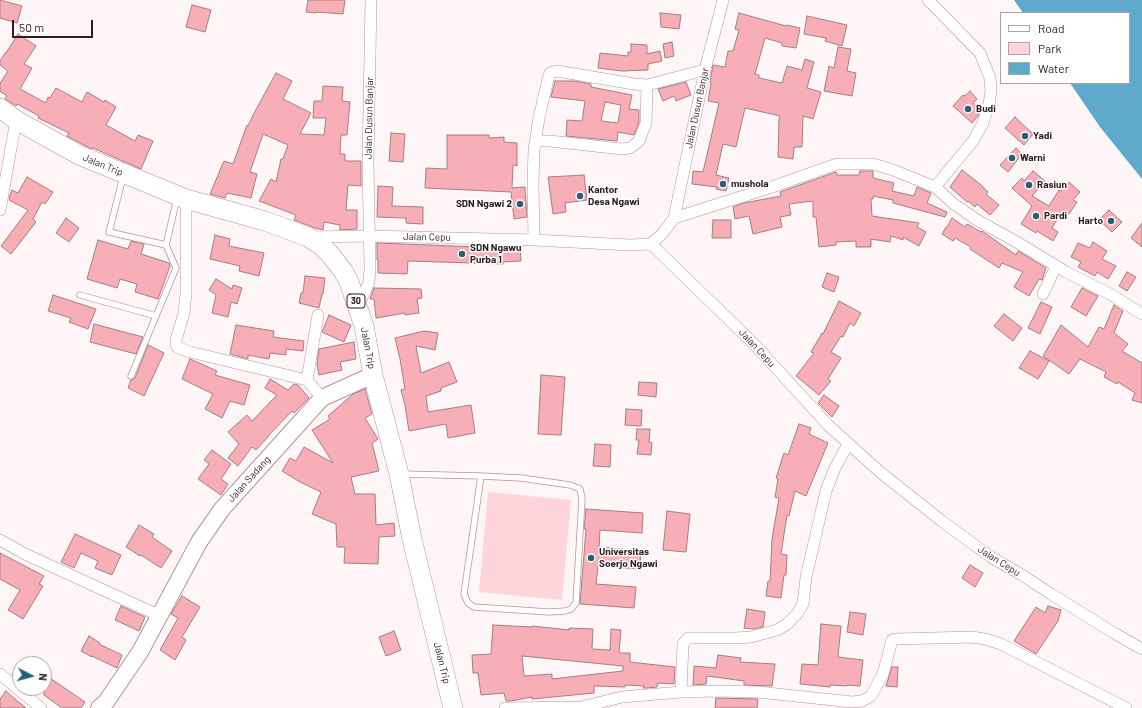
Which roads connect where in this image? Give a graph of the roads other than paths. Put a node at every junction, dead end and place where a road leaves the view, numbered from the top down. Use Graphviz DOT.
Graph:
graph roads {
  1 [pos="370,0"];
  2 [pos="723,0"];
  3 [pos="928,0"];
  4 [pos="705,70"];
  5 [pos="647,85"];
  6 [pos="0,108"];
  7 [pos="16,120"];
  8 [pos="536,141"];
  9 [pos="124,174"];
  10 [pos="935,187"];
  11 [pos="182,198"];
  12 [pos="0,210"];
  13 [pos="674,218"];
  14 [pos="369,236"];
  15 [pos="308,237"];
  16 [pos="534,240"];
  17 [pos="651,244"];
  18 [pos="166,245"];
  19 [pos="1056,266"];
  20 [pos="1042,294"];
  21 [pos="80,295"];
  22 [pos="358,304"];
  23 [pos="1142,314"];
  24 [pos="318,315"];
  25 [pos="156,316"];
  26 [pos="373,375"];
  27 [pos="131,376"];
  28 [pos="307,380"];
  29 [pos="322,398"];
  30 [pos="848,444"];
  31 [pos="399,474"];
  32 [pos="481,476"];
  33 [pos="0,540"];
  34 [pos="160,616"];
  35 [pos="1142,649"];
  36 [pos="0,674"];
  37 [pos="681,692"];
  38 [pos="41,708"];
  39 [pos="99,708"];
  40 [pos="454,708"];
  41 [pos="505,708"];
  42 [pos="1126,708"];
  1 -- 14 [label="street, Jalan Dusun Banjar"];
  2 -- 4 [label="street, Jalan Dusun Banjar"];
  3 -- 10 [label="street"];
  4 -- 5 [label="street"];
  4 -- 13 [label="street, Jalan Dusun Banjar"];
  5 -- 8 [label="street"];
  5 -- 8 [label="street"];
  6 -- 7 [label="highway, Jalan Trip / 30"];
  7 -- 9 [label="highway, Jalan Trip / 30"];
  7 -- 12 [label="street"];
  8 -- 16 [label="street"];
  9 -- 11 [label="highway, Jalan Trip / 30"];
  9 -- 18 [label="lane"];
  10 -- 13 [label="street"];
  10 -- 19 [label="street"];
  11 -- 15 [label="highway, Jalan Trip / 30"];
  11 -- 18 [label="lane"];
  11 -- 28 [label="street"];
  13 -- 17 [label="street"];
  14 -- 15 [label="street, Jalan Cepu"];
  14 -- 16 [label="street, Jalan Cepu"];
  14 -- 22 [label="street, Jalan Dusun Banjar"];
  15 -- 22 [label="highway, Jalan Trip / 30"];
  16 -- 17 [label="street, Jalan Cepu"];
  17 -- 30 [label="street, Jalan Cepu"];
  18 -- 25 [label="lane"];
  19 -- 20 [label="street"];
  19 -- 23 [label="street"];
  21 -- 25 [label="lane"];
  22 -- 26 [label="highway, Jalan Trip / 30"];
  24 -- 28 [label="street"];
  25 -- 27 [label="lane"];
  26 -- 29 [label="main road, Jalan Sadang"];
  26 -- 31 [label="highway, Jalan Trip / 30"];
  28 -- 29 [label="street"];
  29 -- 34 [label="main road, Jalan Sadang"];
  30 -- 35 [label="street, Jalan Cepu"];
  30 -- 37 [label="street"];
  31 -- 32 [label="lane"];
  31 -- 40 [label="highway, Jalan Trip / 30"];
  32 -- 32 [label="lane"];
  33 -- 34 [label="street"];
  34 -- 39 [label="main road, Jalan Sadang"];
  36 -- 38 [label="street"];
  37 -- 41 [label="street"];
  37 -- 42 [label="street"];
}
